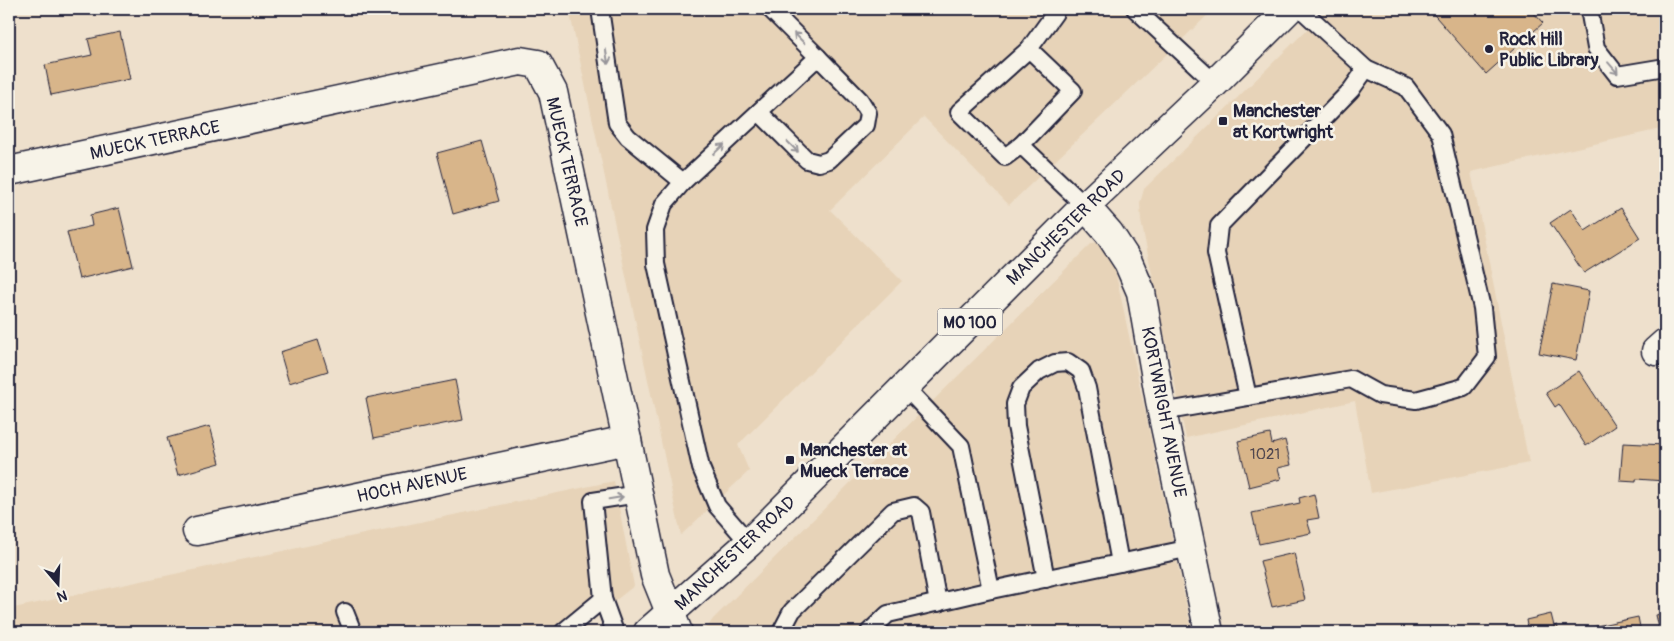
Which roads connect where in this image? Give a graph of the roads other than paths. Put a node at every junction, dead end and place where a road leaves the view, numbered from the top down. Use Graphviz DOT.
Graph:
graph roads {
  1 [pos="600,9"];
  2 [pos="770,9"];
  3 [pos="1051,9"];
  4 [pos="1135,9"];
  5 [pos="1289,9"];
  6 [pos="1301,9"];
  7 [pos="1589,9"];
  8 [pos="1029,49"];
  9 [pos="818,57"];
  10 [pos="1665,67"];
  11 [pos="1366,69"];
  12 [pos="1214,83"];
  13 [pos="759,112"];
  14 [pos="1021,145"];
  15 [pos="9,172"];
  16 [pos="683,182"];
  17 [pos="1085,206"];
  18 [pos="905,387"];
  19 [pos="1248,396"];
  20 [pos="1162,412"];
  21 [pos="628,440"];
  22 [pos="638,494"];
  23 [pos="197,530"];
  24 [pos="749,542"];
  25 [pos="1191,548"];
  26 [pos="1120,563"];
  27 [pos="1046,579"];
  28 [pos="991,590"];
  29 [pos="604,599"];
  30 [pos="938,602"];
  31 [pos="345,612"];
  32 [pos="674,623"];
  33 [pos="354,632"];
  34 [pos="563,632"];
  35 [pos="615,632"];
  36 [pos="648,632"];
  37 [pos="781,632"];
  38 [pos="868,632"];
  39 [pos="1209,632"];
  1 -- 16 [label="lane, one-way"];
  9 -- 2 [label="lane, one-way"];
  3 -- 8 [label="lane"];
  4 -- 12 [label="lane"];
  5 -- 12 [label="street, MANCHESTER ROAD / MO 100"];
  6 -- 11 [label="lane"];
  7 -- 10 [label="lane, one-way"];
  8 -- 14 [label="lane"];
  8 -- 14 [label="lane"];
  9 -- 13 [label="lane"];
  13 -- 9 [label="lane, one-way"];
  11 -- 19 [label="lane"];
  11 -- 19 [label="lane"];
  12 -- 17 [label="street, MANCHESTER ROAD / MO 100"];
  16 -- 13 [label="lane, one-way"];
  14 -- 17 [label="lane"];
  15 -- 21 [label="street, MUECK TERRACE"];
  16 -- 24 [label="lane"];
  17 -- 18 [label="street, MANCHESTER ROAD / MO 100"];
  17 -- 20 [label="street, KORTWRIGHT AVENUE"];
  18 -- 24 [label="street, MANCHESTER ROAD / MO 100"];
  18 -- 28 [label="lane"];
  19 -- 20 [label="lane"];
  20 -- 25 [label="street, KORTWRIGHT AVENUE"];
  21 -- 22 [label="street, MUECK TERRACE"];
  21 -- 23 [label="street, HOCH AVENUE"];
  29 -- 22 [label="lane, one-way"];
  22 -- 32 [label="street, MUECK TERRACE"];
  24 -- 32 [label="street, MANCHESTER ROAD / MO 100"];
  25 -- 26 [label="lane"];
  25 -- 39 [label="street, KORTWRIGHT AVENUE"];
  26 -- 27 [label="lane"];
  26 -- 27 [label="lane"];
  27 -- 28 [label="lane"];
  28 -- 30 [label="lane"];
  29 -- 34 [label="lane"];
  29 -- 35 [label="lane"];
  30 -- 37 [label="lane"];
  30 -- 38 [label="lane"];
  31 -- 33 [label="lane"];
  32 -- 36 [label="street, MANCHESTER ROAD / MO 100"];
}
